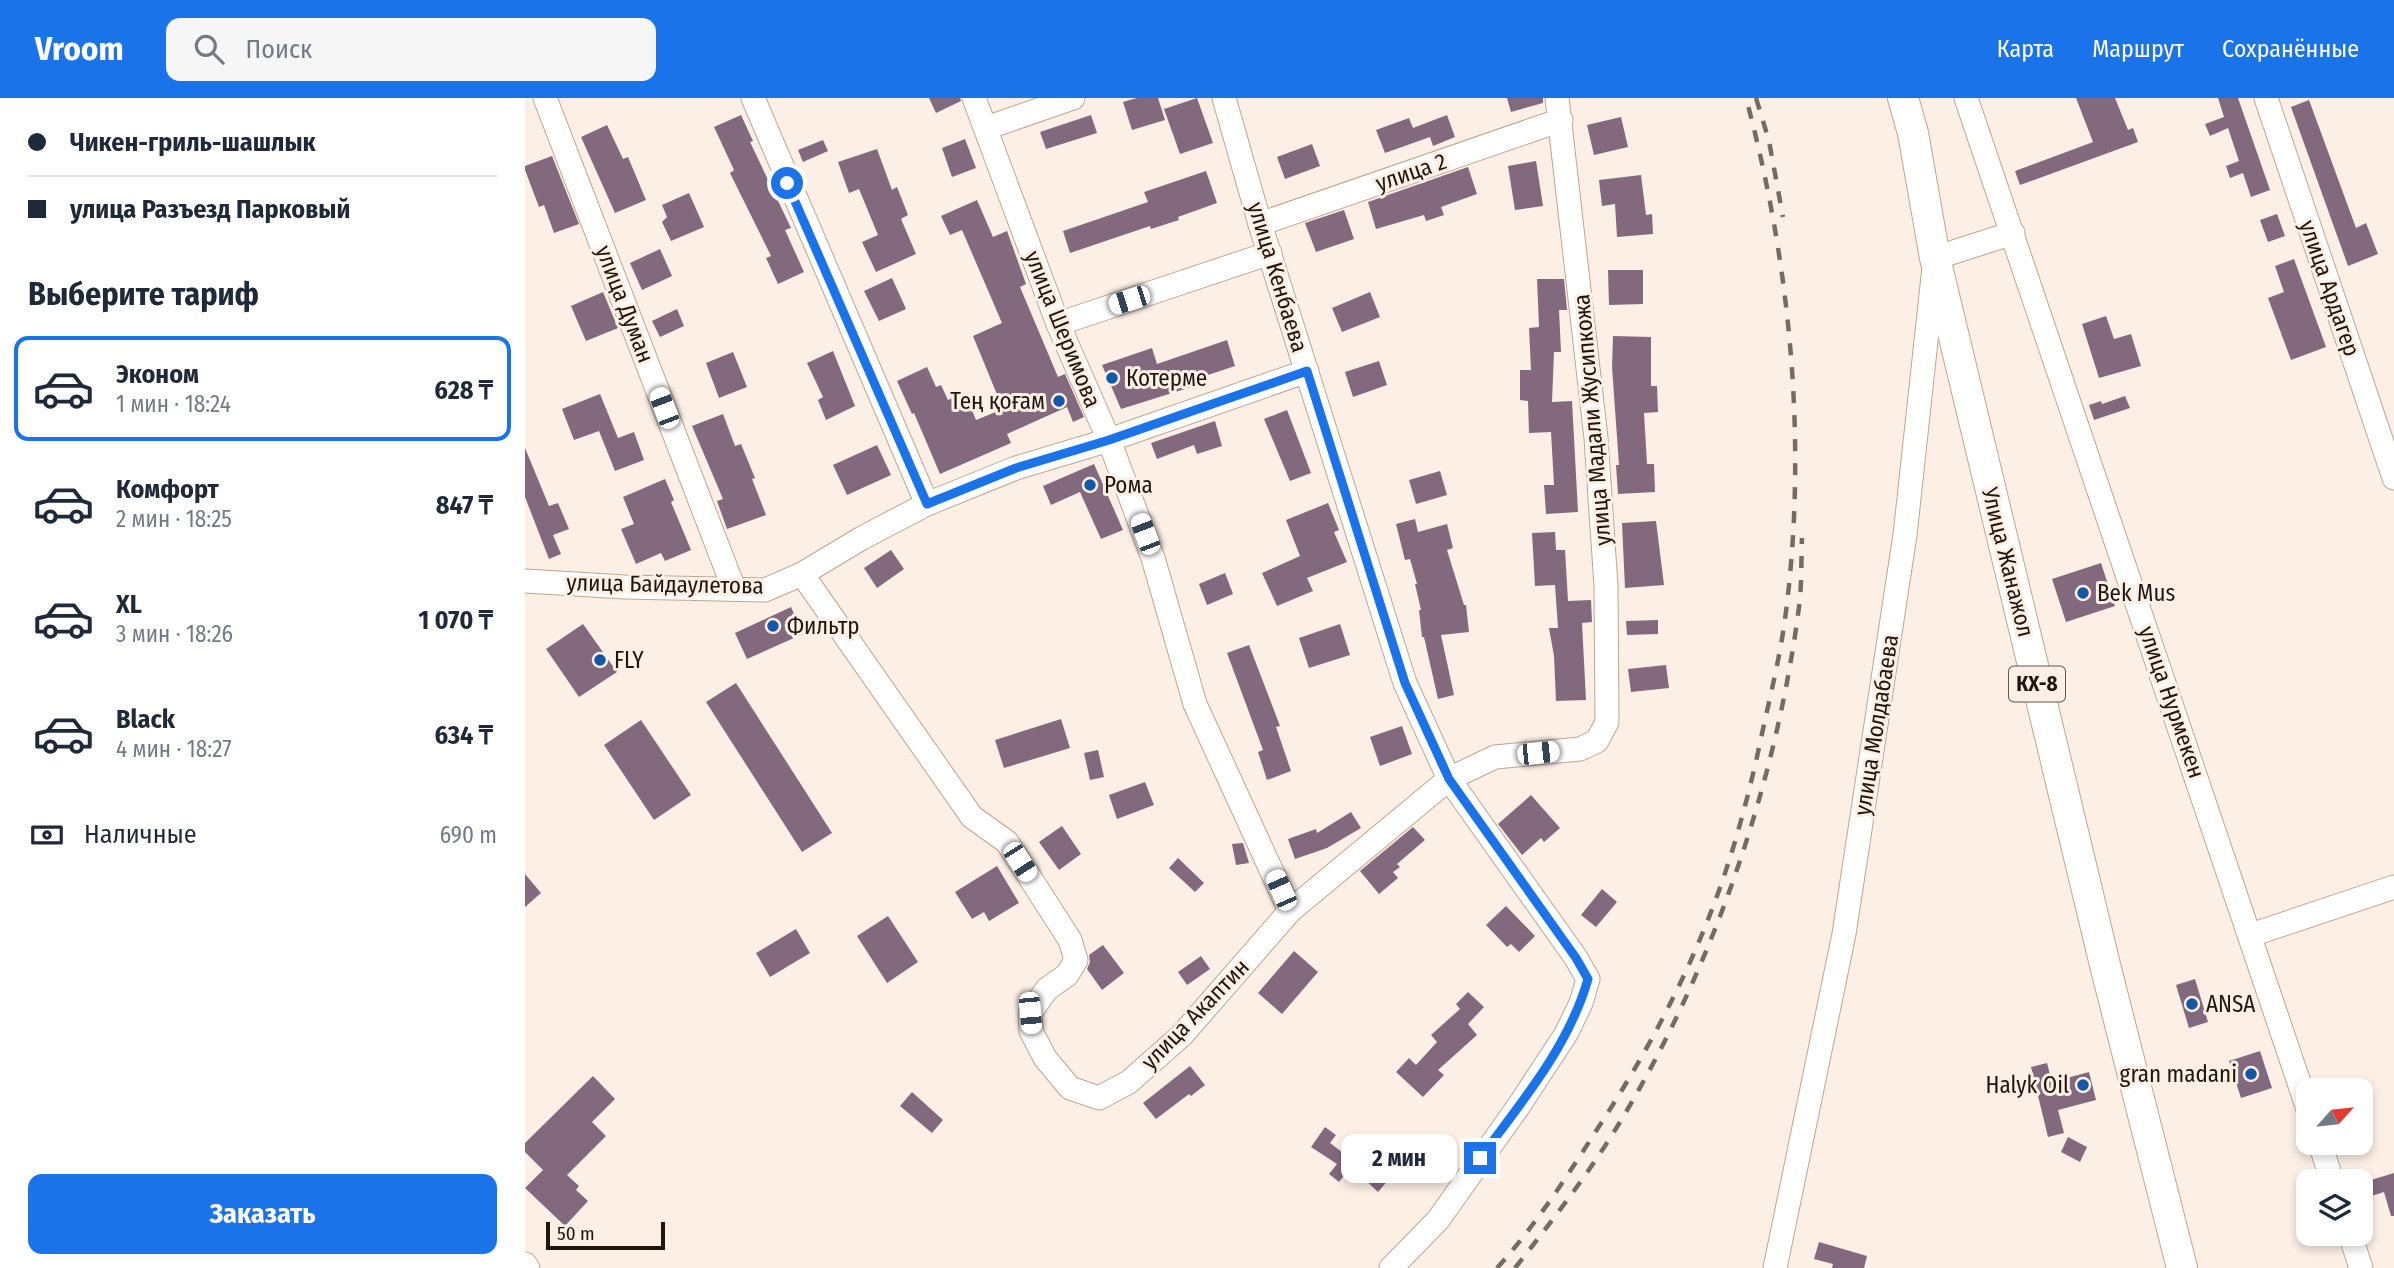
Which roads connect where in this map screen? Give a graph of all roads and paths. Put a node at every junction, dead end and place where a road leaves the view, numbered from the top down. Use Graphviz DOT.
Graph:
graph roads {
  1 [pos="545,98"];
  2 [pos="753,98"];
  3 [pos="974,98"];
  4 [pos="1073,98"];
  5 [pos="1224,98"];
  6 [pos="1903,98"];
  7 [pos="1966,98"];
  8 [pos="2266,98"];
  9 [pos="1559,109"];
  10 [pos="986,128"];
  11 [pos="1260,223"];
  12 [pos="2013,233"];
  13 [pos="1270,253"];
  14 [pos="1935,258"];
  15 [pos="1058,324"];
  16 [pos="1307,371"];
  17 [pos="1109,440"];
  18 [pos="2394,478"];
  19 [pos="927,504"];
  20 [pos="802,574"];
  21 [pos="525,581"];
  22 [pos="734,589"];
  23 [pos="1597,741"];
  24 [pos="1449,779"];
  25 [pos="2394,887"];
  26 [pos="1290,911"];
  27 [pos="2251,935"];
  28 [pos="2298,1078"];
  29 [pos="2354,1246"];
  30 [pos="1391,1268"];
  31 [pos="1775,1268"];
  32 [pos="2182,1268"];
  33 [pos="2361,1268"];
  1 -- 22 [label="street, улица Думан"];
  2 -- 19 [label="street"];
  3 -- 10 [label="street, улица Шеримова"];
  4 -- 10 [label="street"];
  5 -- 11 [label="street, улица Кенбаева"];
  6 -- 14 [label="main road, Улица Жанажол / КХ-8"];
  7 -- 12 [label="street, улица Нурмекен"];
  8 -- 18 [label="street, улица Ардагер"];
  9 -- 11 [label="street, улица 2"];
  9 -- 23 [label="street, улица Мадали Жусипкожа"];
  10 -- 15 [label="street, улица Шеримова"];
  11 -- 13 [label="street, улица Кенбаева"];
  12 -- 14 [label="street"];
  12 -- 27 [label="street, улица Нурмекен"];
  13 -- 15 [label="street"];
  13 -- 16 [label="street, улица Кенбаева"];
  14 -- 31 [label="street, улица Молдабаева"];
  14 -- 32 [label="main road, Улица Жанажол / КХ-8"];
  15 -- 17 [label="street, улица Шеримова"];
  16 -- 17 [label="street, улица Байдаулетова"];
  16 -- 24 [label="street, улица Кенбаева"];
  17 -- 19 [label="street, улица Байдаулетова"];
  17 -- 26 [label="street, улица Шеримова"];
  19 -- 20 [label="street, улица Байдаулетова"];
  20 -- 22 [label="street, улица Байдаулетова"];
  20 -- 26 [label="street, улица Акаптин"];
  21 -- 22 [label="street, улица Байдаулетова"];
  23 -- 24 [label="street, улица Акаптин"];
  24 -- 26 [label="street, улица Акаптин"];
  24 -- 30 [label="street, улица Кенбаева"];
  25 -- 27 [label="street"];
  27 -- 28 [label="street, улица Нурмекен"];
  29 -- 33 [label="street"];
}
